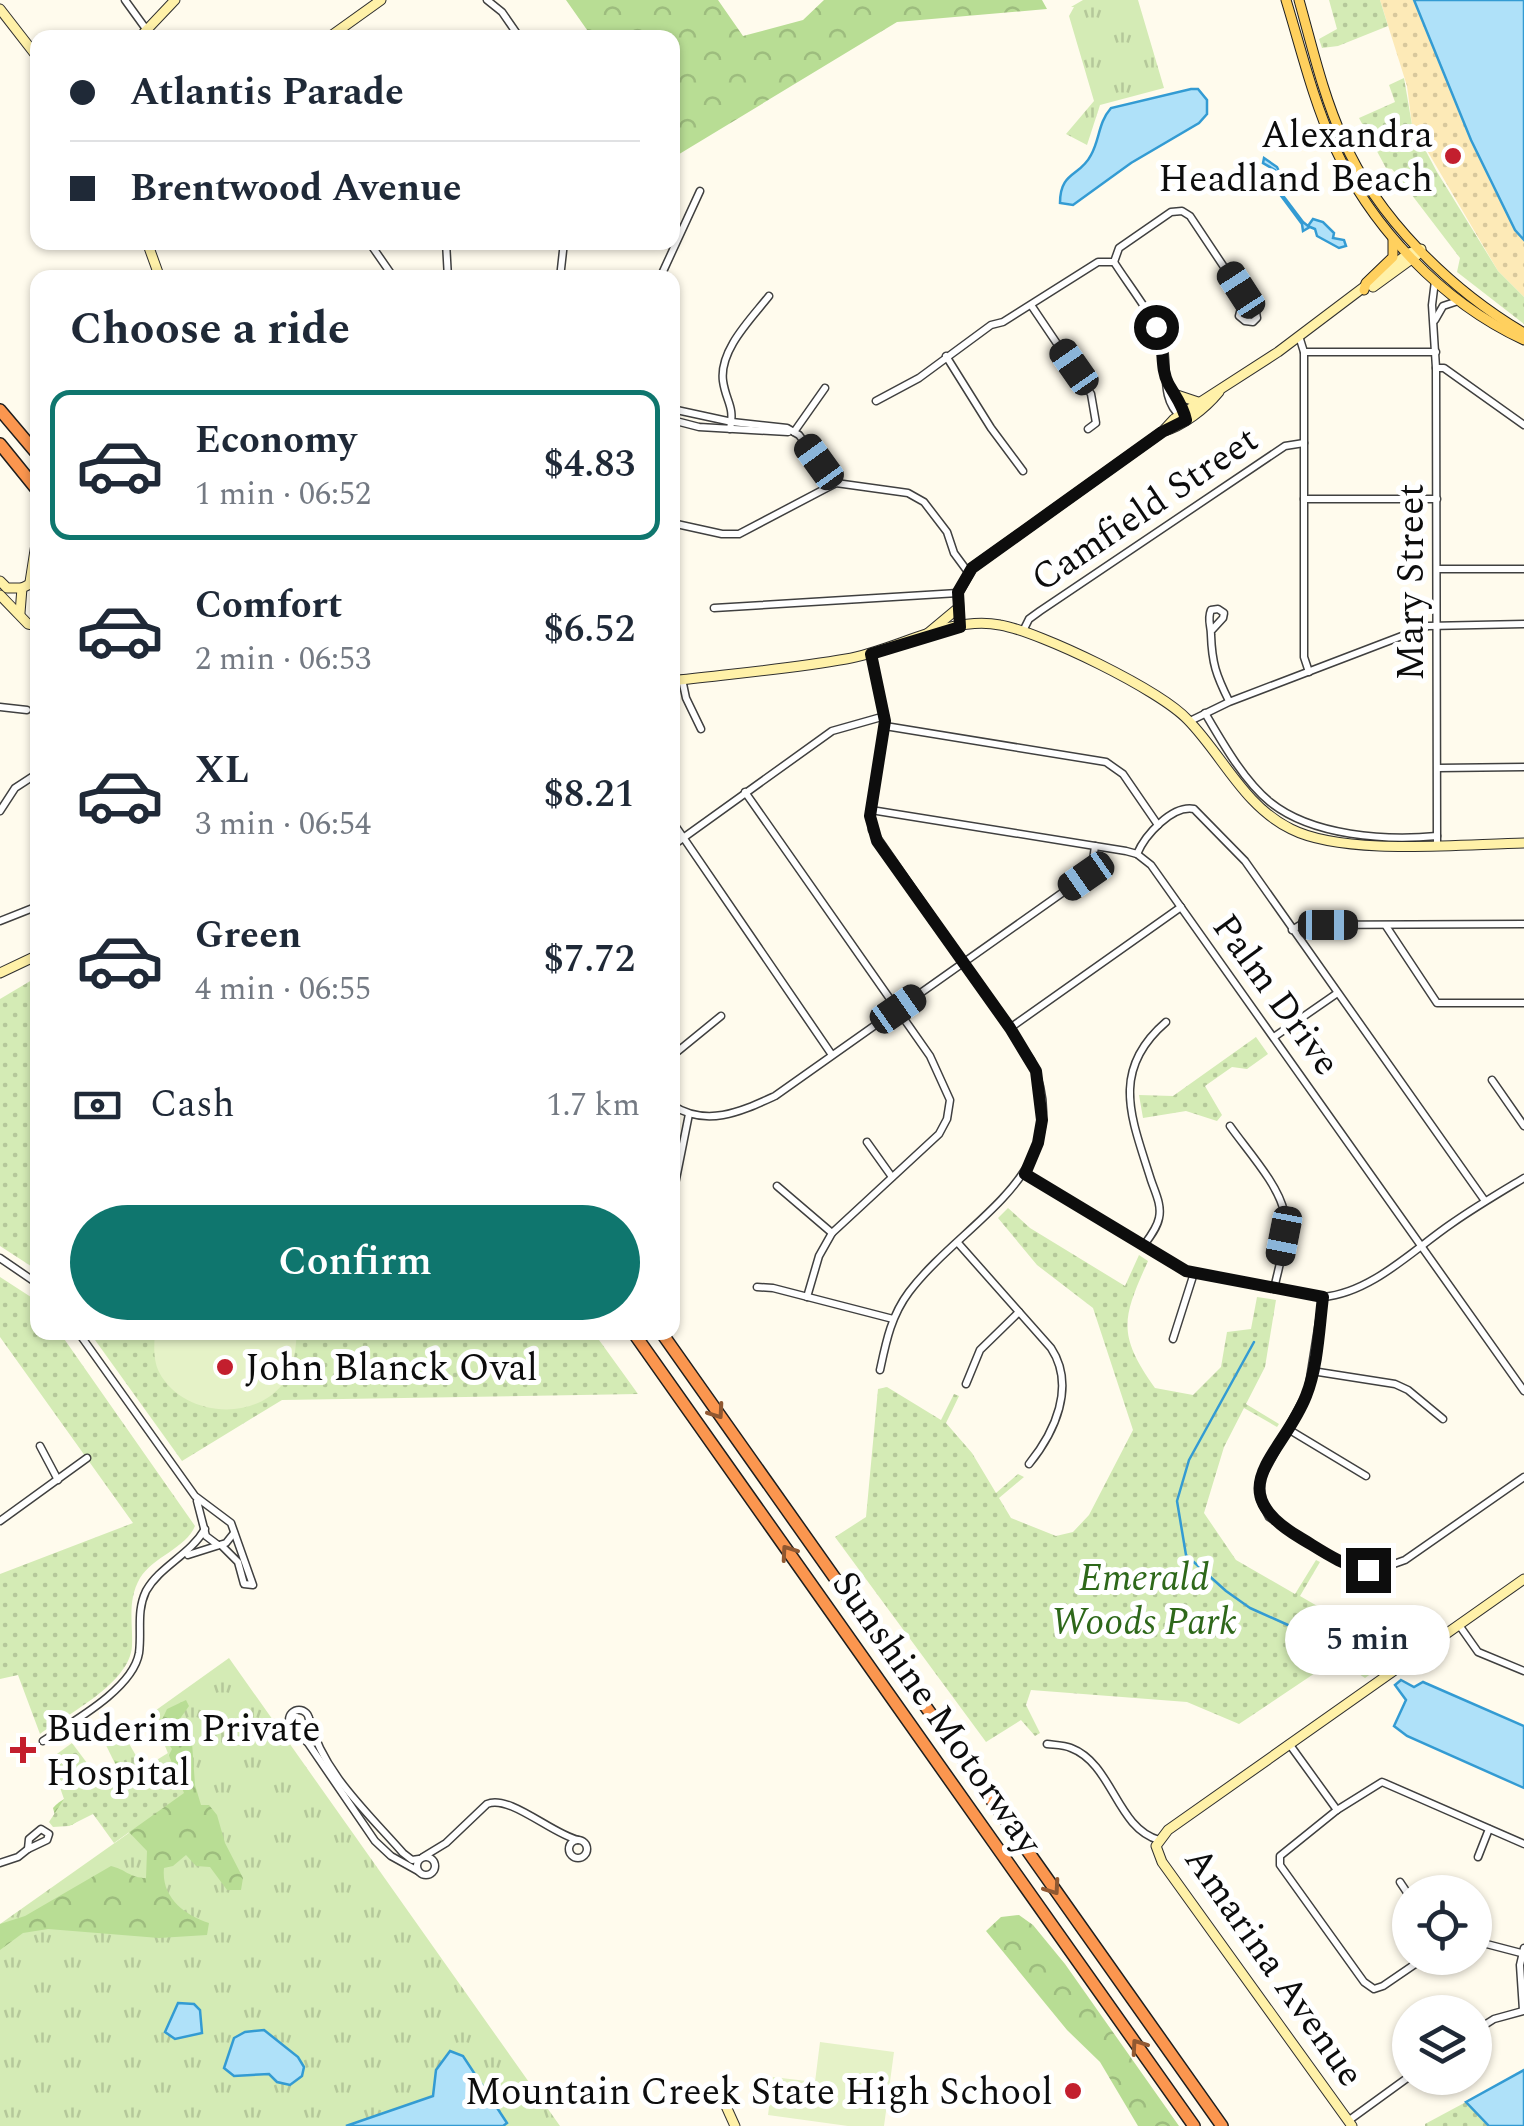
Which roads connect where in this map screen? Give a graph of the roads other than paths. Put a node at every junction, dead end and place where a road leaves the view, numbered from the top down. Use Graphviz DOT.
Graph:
graph roads {
  1 [pos="125,0"];
  2 [pos="174,0"];
  3 [pos="381,0"];
  4 [pos="488,0"];
  5 [pos="1286,0"];
  6 [pos="1299,0"];
  7 [pos="0,9"];
  8 [pos="141,30"];
  9 [pos="146,30"];
  10 [pos="339,30"];
  11 [pos="514,30"];
  12 [pos="30,48"];
  13 [pos="700,190"];
  14 [pos="680,234"];
  15 [pos="1392,234"];
  16 [pos="1421,248"];
  17 [pos="1412,256"];
  18 [pos="1114,262"];
  19 [pos="1434,280"];
  20 [pos="1364,290"];
  21 [pos="769,296"];
  22 [pos="1244,297"];
  23 [pos="1458,301"];
  24 [pos="1031,304"];
  25 [pos="1435,320"];
  26 [pos="1299,336"];
  27 [pos="1524,336"];
  28 [pos="1304,352"];
  29 [pos="1436,352"];
  30 [pos="946,356"];
  31 [pos="1436,368"];
  32 [pos="1166,380"];
  33 [pos="825,388"];
  34 [pos="1218,392"];
  35 [pos="1177,396"];
  36 [pos="876,401"];
  37 [pos="1198,402"];
  38 [pos="0,410"];
  39 [pos="680,411"];
  40 [pos="1180,413"];
  41 [pos="680,422"];
  42 [pos="1524,425"];
  43 [pos="731,426"];
  44 [pos="1088,428"];
  45 [pos="1165,428"];
  46 [pos="794,432"];
  47 [pos="1304,443"];
  48 [pos="0,444"];
  49 [pos="30,446"];
  50 [pos="1023,471"];
  51 [pos="30,482"];
  52 [pos="836,483"];
  53 [pos="1437,499"];
  54 [pos="1304,500"];
  55 [pos="680,525"];
  56 [pos="1438,569"];
  57 [pos="1524,569"];
  58 [pos="968,572"];
  59 [pos="0,581"];
  60 [pos="30,583"];
  61 [pos="958,592"];
  62 [pos="0,595"];
  63 [pos="714,608"];
  64 [pos="957,609"];
  65 [pos="20,613"];
  66 [pos="1524,624"];
  67 [pos="30,625"];
  68 [pos="1438,626"];
  69 [pos="960,627"];
  70 [pos="1212,630"];
  71 [pos="1024,631"];
  72 [pos="925,636"];
  73 [pos="871,654"];
  74 [pos="1309,672"];
  75 [pos="680,680"];
  76 [pos="680,686"];
  77 [pos="1229,702"];
  78 [pos="0,707"];
  79 [pos="28,710"];
  80 [pos="1205,713"];
  81 [pos="884,716"];
  82 [pos="1190,721"];
  83 [pos="885,726"];
  84 [pos="701,729"];
  85 [pos="1524,767"];
  86 [pos="1438,768"];
  87 [pos="30,778"];
  88 [pos="746,792"];
  89 [pos="870,810"];
  90 [pos="0,811"];
  91 [pos="1158,825"];
  92 [pos="680,831"];
  93 [pos="685,838"];
  94 [pos="1437,840"];
  95 [pos="680,841"];
  96 [pos="1524,844"];
  97 [pos="1095,846"];
  98 [pos="1137,854"];
  99 [pos="1181,907"];
  100 [pos="30,909"];
  101 [pos="0,921"];
  102 [pos="1524,924"];
  103 [pos="1385,925"];
  104 [pos="1292,930"];
  105 [pos="30,959"];
  106 [pos="964,963"];
  107 [pos="0,973"];
  108 [pos="1336,994"];
  109 [pos="1524,1004"];
  110 [pos="898,1009"];
  111 [pos="721,1016"];
  112 [pos="1166,1022"];
  113 [pos="1010,1028"];
  114 [pos="1274,1037"];
  115 [pos="680,1049"];
  116 [pos="832,1056"];
  117 [pos="1492,1080"];
  118 [pos="680,1110"];
  119 [pos="688,1114"];
  120 [pos="1230,1126"];
  121 [pos="1524,1126"];
  122 [pos="866,1142"];
  123 [pos="680,1157"];
  124 [pos="1025,1174"];
  125 [pos="892,1177"];
  126 [pos="1524,1178"];
  127 [pos="778,1186"];
  128 [pos="1484,1202"];
  129 [pos="832,1232"];
  130 [pos="958,1242"];
  131 [pos="1421,1245"];
  132 [pos="1144,1246"];
  133 [pos="0,1258"];
  134 [pos="1194,1273"];
  135 [pos="30,1279"];
  136 [pos="757,1286"];
  137 [pos="1274,1289"];
  138 [pos="807,1296"];
  139 [pos="1323,1297"];
  140 [pos="1019,1312"];
  141 [pos="893,1319"];
  142 [pos="1173,1338"];
  143 [pos="84,1340"];
  144 [pos="638,1340"];
  145 [pos="667,1340"];
  146 [pos="880,1370"];
  147 [pos="1312,1371"];
  148 [pos="966,1384"];
  149 [pos="1524,1391"];
  150 [pos="1443,1419"];
  151 [pos="1288,1429"];
  152 [pos="40,1446"];
  153 [pos="88,1458"];
  154 [pos="1029,1464"];
  155 [pos="1366,1476"];
  156 [pos="1524,1476"];
  157 [pos="58,1480"];
  158 [pos="195,1496"];
  159 [pos="223,1517"];
  160 [pos="0,1521"];
  161 [pos="234,1528"];
  162 [pos="205,1529"];
  163 [pos="219,1545"];
  164 [pos="182,1557"];
  165 [pos="1524,1579"];
  166 [pos="1459,1625"];
  167 [pos="1524,1672"];
  168 [pos="309,1718"];
  169 [pos="293,1728"];
  170 [pos="43,1741"];
  171 [pos="1047,1744"];
  172 [pos="1290,1745"];
  173 [pos="1337,1810"];
  174 [pos="1489,1829"];
  175 [pos="554,1832"];
  176 [pos="578,1840"];
  177 [pos="1159,1840"];
  178 [pos="446,1843"];
  179 [pos="1524,1844"];
  180 [pos="28,1849"];
  181 [pos="569,1853"];
  182 [pos="1478,1857"];
  183 [pos="421,1858"];
  184 [pos="0,1863"];
  185 [pos="435,1864"];
  186 [pos="418,1871"];
  187 [pos="1492,1944"];
  188 [pos="1523,1951"];
  189 [pos="1399,1975"];
  190 [pos="1524,2010"];
  191 [pos="1492,2020"];
  192 [pos="1392,2090"];
  193 [pos="725,2104"];
  194 [pos="1350,2124"];
  195 [pos="735,2126"];
  196 [pos="1194,2126"];
  197 [pos="1222,2126"];
  1 -- 8 [label="street"];
  2 -- 9 [label="street"];
  3 -- 10 [label="street"];
  4 -- 11 [label="street"];
  5 -- 15 [label="main road"];
  6 -- 16 [label="main road"];
  7 -- 12 [label="street"];
  13 -- 14 [label="street"];
  15 -- 17 [label="main road"];
  15 -- 20 [label="main road"];
  16 -- 17 [label="street"];
  16 -- 27 [label="main road"];
  17 -- 19 [label="main road"];
  17 -- 20 [label="street"];
  18 -- 22 [label="street"];
  18 -- 24 [label="street"];
  18 -- 32 [label="street"];
  19 -- 23 [label="main road"];
  19 -- 25 [label="street, Mary Street"];
  20 -- 26 [label="street"];
  21 -- 43 [label="street"];
  23 -- 25 [label="street"];
  23 -- 27 [label="main road"];
  24 -- 30 [label="street"];
  24 -- 44 [label="street"];
  25 -- 29 [label="street, Mary Street"];
  26 -- 28 [label="street"];
  26 -- 34 [label="street"];
  28 -- 29 [label="street"];
  28 -- 47 [label="street"];
  29 -- 31 [label="street, Mary Street"];
  30 -- 36 [label="street"];
  30 -- 50 [label="street"];
  31 -- 42 [label="street"];
  31 -- 53 [label="street, Mary Street"];
  32 -- 35 [label="street"];
  32 -- 40 [label="street"];
  33 -- 46 [label="street"];
  34 -- 37 [label="street"];
  34 -- 40 [label="street"];
  35 -- 37 [label="street"];
  35 -- 40 [label="street"];
  37 -- 40 [label="street"];
  38 -- 49 [label="highway"];
  39 -- 43 [label="street"];
  40 -- 45 [label="street"];
  40 -- 45 [label="street"];
  41 -- 43 [label="street"];
  43 -- 46 [label="street"];
  45 -- 58 [label="street"];
  46 -- 52 [label="street"];
  47 -- 54 [label="street"];
  47 -- 71 [label="street, Camfield Street"];
  48 -- 51 [label="highway"];
  52 -- 55 [label="street"];
  52 -- 58 [label="street"];
  53 -- 54 [label="street"];
  53 -- 56 [label="street, Mary Street"];
  54 -- 74 [label="street"];
  56 -- 57 [label="street"];
  56 -- 68 [label="street, Mary Street"];
  58 -- 61 [label="street"];
  59 -- 60 [label="street"];
  60 -- 65 [label="street"];
  61 -- 63 [label="street"];
  61 -- 64 [label="street"];
  62 -- 65 [label="street"];
  64 -- 69 [label="street"];
  64 -- 72 [label="street"];
  65 -- 67 [label="street"];
  66 -- 68 [label="street"];
  68 -- 74 [label="street"];
  68 -- 86 [label="street, Mary Street"];
  69 -- 71 [label="street"];
  69 -- 72 [label="street"];
  70 -- 77 [label="street"];
  71 -- 82 [label="street"];
  72 -- 73 [label="street"];
  73 -- 75 [label="street"];
  73 -- 81 [label="street"];
  74 -- 77 [label="street"];
  76 -- 84 [label="street"];
  77 -- 80 [label="street"];
  78 -- 79 [label="street"];
  80 -- 82 [label="street"];
  80 -- 94 [label="street"];
  81 -- 83 [label="street"];
  81 -- 88 [label="street"];
  82 -- 94 [label="street"];
  83 -- 89 [label="street"];
  83 -- 91 [label="street"];
  85 -- 86 [label="street"];
  86 -- 94 [label="street, Mary Street"];
  87 -- 90 [label="street"];
  88 -- 93 [label="street"];
  88 -- 110 [label="street"];
  89 -- 97 [label="street"];
  89 -- 106 [label="street"];
  91 -- 98 [label="street"];
  91 -- 104 [label="street"];
  92 -- 93 [label="street"];
  93 -- 95 [label="street"];
  93 -- 116 [label="street"];
  94 -- 96 [label="street"];
  97 -- 98 [label="street"];
  97 -- 106 [label="street"];
  98 -- 99 [label="street, Palm Drive"];
  99 -- 113 [label="street"];
  99 -- 114 [label="street, Palm Drive"];
  100 -- 101 [label="street"];
  102 -- 103 [label="street"];
  103 -- 104 [label="street"];
  103 -- 109 [label="street"];
  104 -- 108 [label="street"];
  105 -- 107 [label="street"];
  106 -- 110 [label="street"];
  106 -- 113 [label="street"];
  108 -- 114 [label="street"];
  108 -- 128 [label="street"];
  110 -- 116 [label="street"];
  110 -- 125 [label="street"];
  111 -- 115 [label="street"];
  112 -- 132 [label="street"];
  113 -- 124 [label="street"];
  114 -- 131 [label="street, Palm Drive"];
  116 -- 119 [label="street"];
  117 -- 121 [label="street"];
  118 -- 119 [label="street"];
  119 -- 123 [label="street"];
  120 -- 137 [label="street"];
  122 -- 125 [label="street"];
  124 -- 130 [label="street"];
  124 -- 132 [label="street"];
  125 -- 129 [label="street"];
  126 -- 128 [label="street"];
  127 -- 129 [label="street"];
  128 -- 131 [label="street"];
  129 -- 138 [label="street"];
  130 -- 140 [label="street"];
  130 -- 141 [label="street"];
  131 -- 139 [label="street"];
  131 -- 149 [label="street, Palm Drive"];
  132 -- 134 [label="street"];
  133 -- 135 [label="street"];
  134 -- 137 [label="street"];
  134 -- 142 [label="street"];
  136 -- 138 [label="street"];
  137 -- 139 [label="street"];
  138 -- 141 [label="street"];
  139 -- 147 [label="street"];
  140 -- 148 [label="street"];
  140 -- 154 [label="street"];
  141 -- 146 [label="street"];
  143 -- 158 [label="street"];
  196 -- 144 [label="highway, Sunshine Motorway, one-way"];
  145 -- 197 [label="highway, Sunshine Motorway, one-way"];
  147 -- 150 [label="street"];
  147 -- 151 [label="street"];
  151 -- 155 [label="street"];
  151 -- 156 [label="street"];
  152 -- 157 [label="street"];
  153 -- 157 [label="street"];
  157 -- 160 [label="street"];
  158 -- 159 [label="street"];
  158 -- 162 [label="street"];
  159 -- 161 [label="street"];
  159 -- 162 [label="street"];
  161 -- 163 [label="street"];
  161 -- 163 [label="street"];
  162 -- 163 [label="street"];
  162 -- 164 [label="street"];
  163 -- 164 [label="street"];
  164 -- 170 [label="street"];
  165 -- 166 [label="street"];
  166 -- 167 [label="street"];
  166 -- 172 [label="street"];
  168 -- 169 [label="street"];
  168 -- 169 [label="street"];
  168 -- 183 [label="street"];
  169 -- 186 [label="street"];
  171 -- 177 [label="street"];
  172 -- 173 [label="street"];
  172 -- 177 [label="street"];
  173 -- 174 [label="street"];
  173 -- 189 [label="street"];
  174 -- 179 [label="street"];
  174 -- 182 [label="street"];
  175 -- 176 [label="street"];
  175 -- 178 [label="street"];
  175 -- 181 [label="street"];
  176 -- 181 [label="street"];
  176 -- 181 [label="street"];
  177 -- 194 [label="street, Amarina Avenue"];
  178 -- 183 [label="street"];
  178 -- 185 [label="street"];
  180 -- 184 [label="street"];
  183 -- 185 [label="street"];
  183 -- 186 [label="street"];
  185 -- 186 [label="street"];
  187 -- 188 [label="street"];
  188 -- 190 [label="street"];
  190 -- 191 [label="street"];
  192 -- 194 [label="street"];
  193 -- 195 [label="street"];
}
